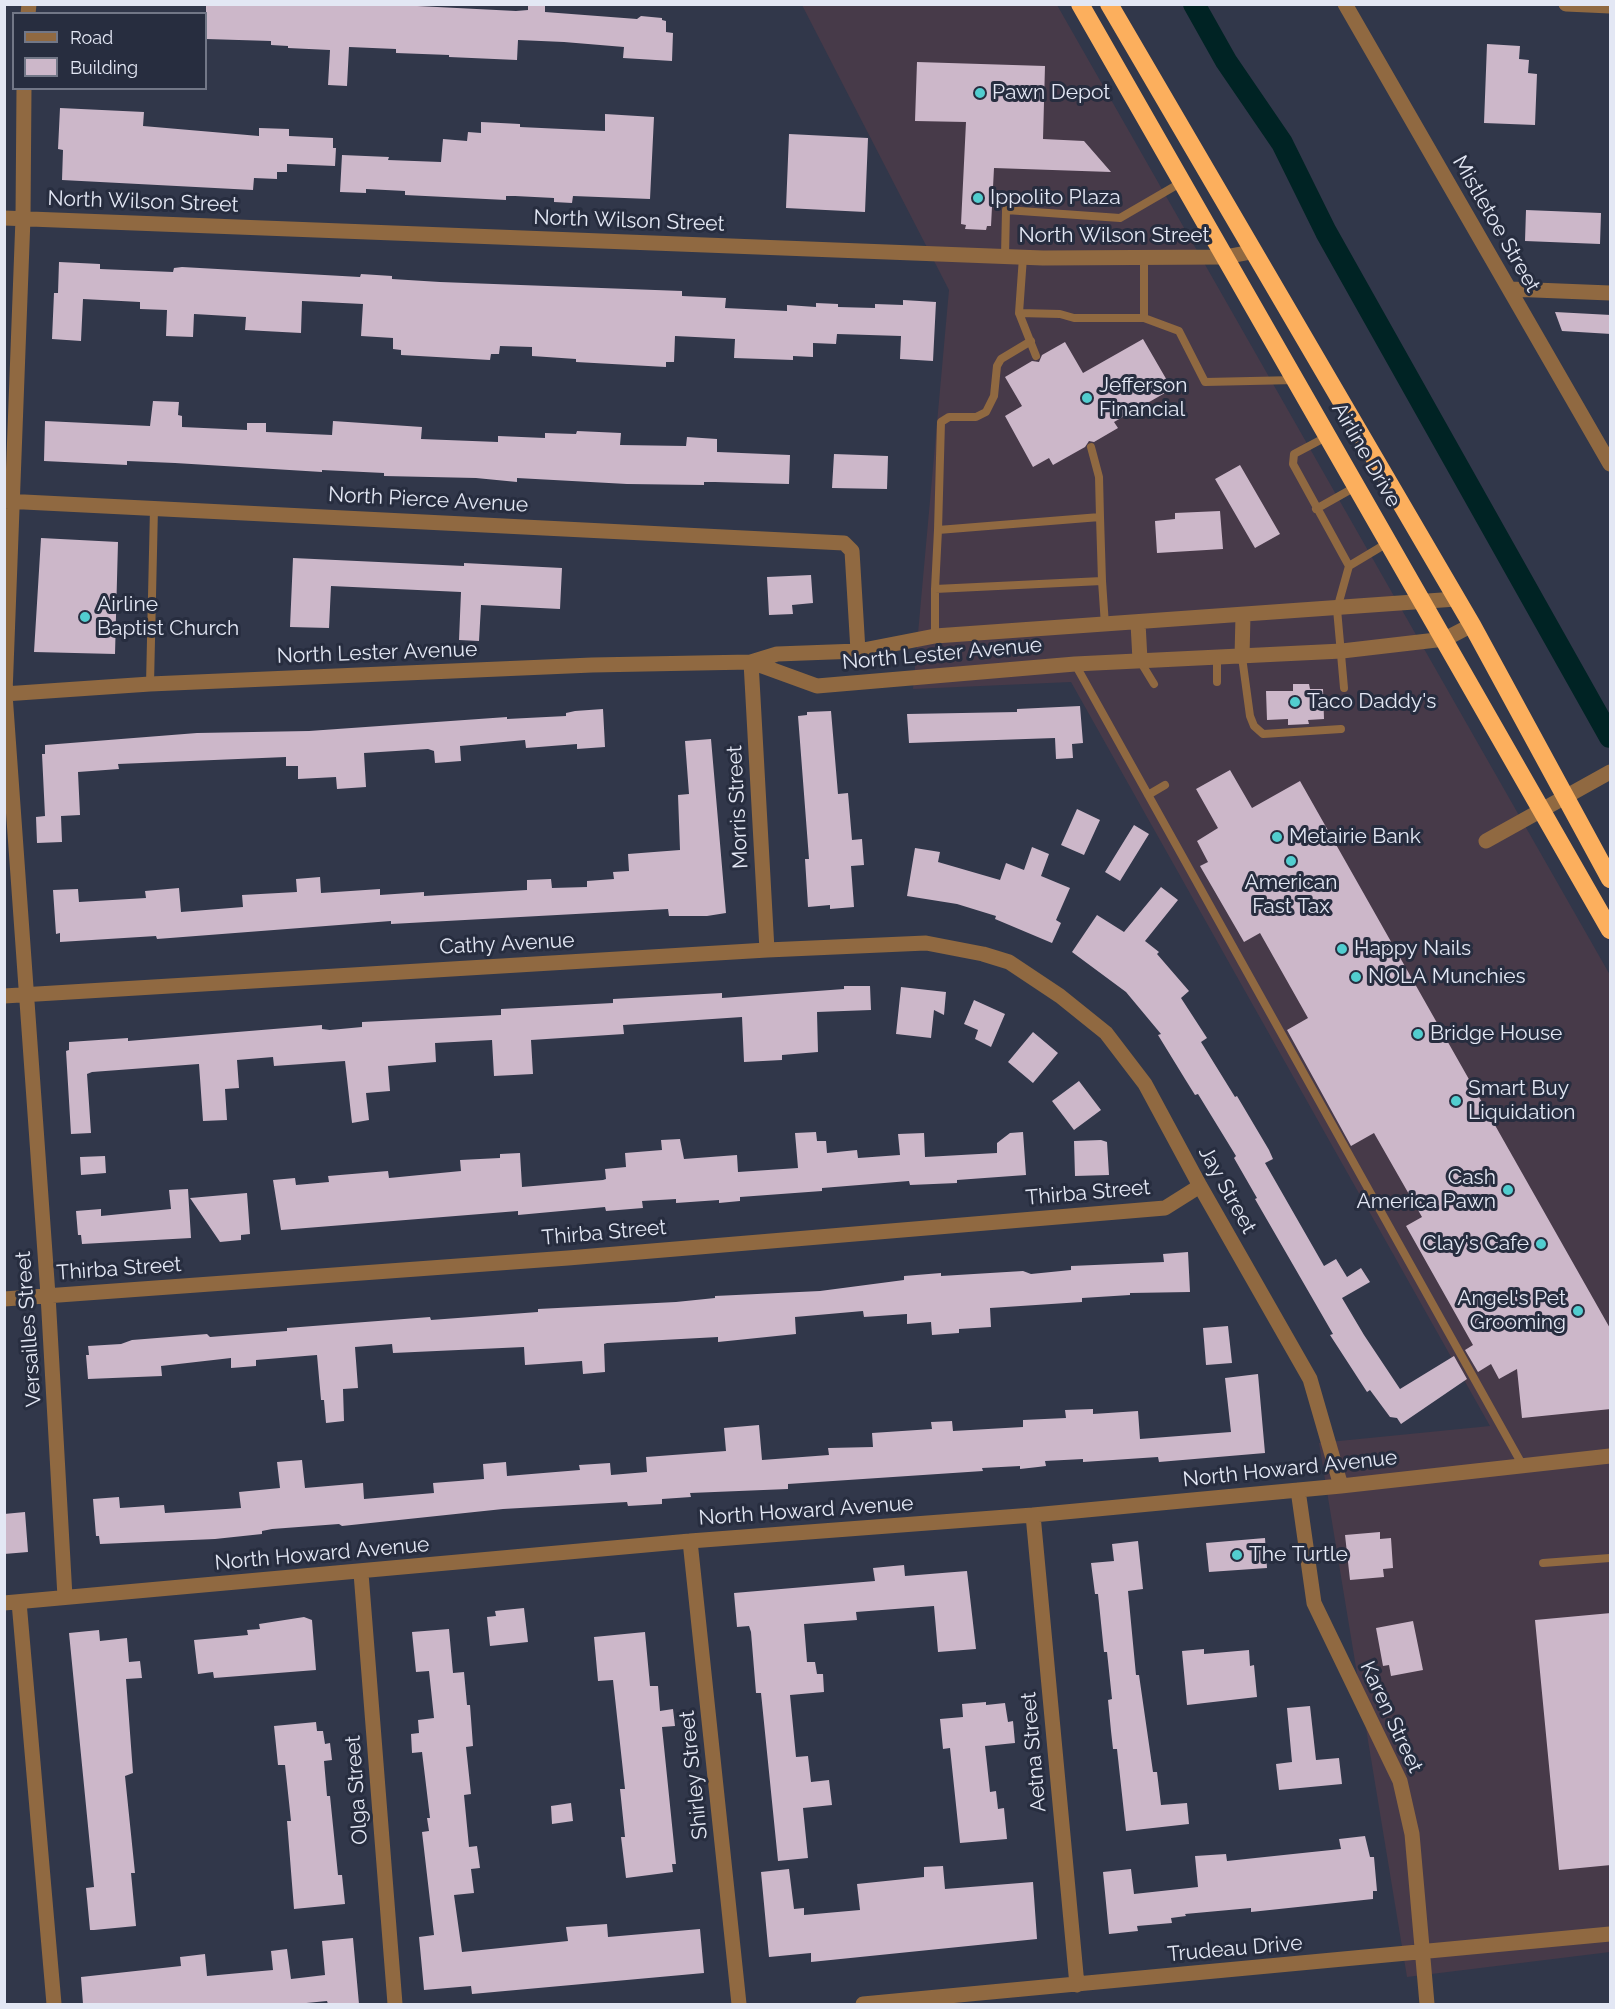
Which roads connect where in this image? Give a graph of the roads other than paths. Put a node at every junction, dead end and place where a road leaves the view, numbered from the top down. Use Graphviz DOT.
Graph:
graph roads {
  1 [pos="1080,4"];
  2 [pos="1109,4"];
  3 [pos="1345,4"];
  4 [pos="1566,4"];
  5 [pos="1611,6"];
  6 [pos="24,90"];
  7 [pos="1182,182"];
  8 [pos="4,218"];
  9 [pos="23,218"];
  10 [pos="1251,252"];
  11 [pos="1005,256"];
  12 [pos="1023,257"];
  13 [pos="1144,257"];
  14 [pos="1226,257"];
  15 [pos="1510,290"];
  16 [pos="1611,293"];
  17 [pos="1019,313"];
  18 [pos="1144,318"];
  19 [pos="1030,341"];
  20 [pos="1036,356"];
  21 [pos="1296,380"];
  22 [pos="1328,435"];
  23 [pos="1091,447"];
  24 [pos="1611,464"];
  25 [pos="1358,486"];
  26 [pos="8,501"];
  27 [pos="154,508"];
  28 [pos="1316,510"];
  29 [pos="1100,517"];
  30 [pos="938,530"];
  31 [pos="1389,542"];
  32 [pos="1349,566"];
  33 [pos="1102,580"];
  34 [pos="935,589"];
  35 [pos="1456,600"];
  36 [pos="1425,603"];
  37 [pos="1337,609"];
  38 [pos="1243,615"];
  39 [pos="1138,623"];
  40 [pos="1105,625"];
  41 [pos="1472,625"];
  42 [pos="935,636"];
  43 [pos="1445,639"];
  44 [pos="858,651"];
  45 [pos="1342,651"];
  46 [pos="1217,657"];
  47 [pos="1242,657"];
  48 [pos="1140,660"];
  49 [pos="752,662"];
  50 [pos="1074,664"];
  51 [pos="1217,682"];
  52 [pos="150,684"];
  53 [pos="1154,684"];
  54 [pos="1344,688"];
  55 [pos="5,694"];
  56 [pos="1341,729"];
  57 [pos="1611,772"];
  58 [pos="1165,785"];
  59 [pos="1148,795"];
  60 [pos="1565,798"];
  61 [pos="1543,810"];
  62 [pos="1486,841"];
  63 [pos="1611,879"];
  64 [pos="1611,930"];
  65 [pos="767,950"];
  66 [pos="1009,963"];
  67 [pos="26,994"];
  68 [pos="4,996"];
  69 [pos="1200,1186"];
  70 [pos="48,1295"];
  71 [pos="4,1299"];
  72 [pos="1611,1456"];
  73 [pos="1523,1466"];
  74 [pos="1341,1486"];
  75 [pos="1298,1490"];
  76 [pos="1033,1515"];
  77 [pos="690,1541"];
  78 [pos="1611,1558"];
  79 [pos="1543,1563"];
  80 [pos="361,1573"];
  81 [pos="65,1597"];
  82 [pos="12,1603"];
  83 [pos="1611,1934"];
  84 [pos="1423,1953"];
  85 [pos="1077,1985"];
  86 [pos="54,2004"];
  87 [pos="395,2004"];
  88 [pos="739,2004"];
  89 [pos="863,2004"];
  90 [pos="1427,2004"];
  1 -- 7 [label="highway, Airline Drive"];
  2 -- 10 [label="highway, Airline Drive"];
  3 -- 15 [label="street, Mistletoe Street"];
  4 -- 5 [label="street"];
  6 -- 9 [label="street, Versailles Street"];
  7 -- 11 [label="lane"];
  7 -- 14 [label="highway, Airline Drive"];
  8 -- 9 [label="street, North Wilson Street"];
  9 -- 11 [label="street, North Wilson Street"];
  9 -- 26 [label="street, Versailles Street"];
  10 -- 14 [label="street, North Wilson Street"];
  10 -- 35 [label="highway, Airline Drive"];
  11 -- 12 [label="street, North Wilson Street"];
  12 -- 13 [label="street, North Wilson Street"];
  12 -- 17 [label="lane"];
  13 -- 14 [label="street, North Wilson Street"];
  13 -- 18 [label="lane"];
  14 -- 21 [label="highway, Airline Drive"];
  15 -- 16 [label="street"];
  15 -- 24 [label="street, Mistletoe Street"];
  17 -- 18 [label="lane"];
  17 -- 19 [label="lane"];
  18 -- 21 [label="lane"];
  19 -- 20 [label="lane"];
  19 -- 30 [label="lane"];
  21 -- 22 [label="highway, Airline Drive"];
  22 -- 25 [label="highway, Airline Drive"];
  22 -- 28 [label="lane"];
  23 -- 29 [label="lane"];
  25 -- 28 [label="lane"];
  25 -- 31 [label="highway, Airline Drive"];
  26 -- 27 [label="street, North Pierce Avenue"];
  26 -- 55 [label="street, Versailles Street"];
  27 -- 44 [label="street, North Pierce Avenue"];
  27 -- 52 [label="lane"];
  28 -- 32 [label="lane"];
  29 -- 30 [label="lane"];
  29 -- 33 [label="lane"];
  30 -- 34 [label="lane"];
  31 -- 32 [label="lane"];
  31 -- 36 [label="highway, Airline Drive"];
  32 -- 37 [label="lane"];
  33 -- 34 [label="lane"];
  33 -- 40 [label="lane"];
  34 -- 42 [label="lane"];
  35 -- 36 [label="street, North Lester Avenue"];
  35 -- 41 [label="highway, Airline Drive"];
  36 -- 37 [label="street, North Lester Avenue"];
  36 -- 43 [label="highway, Airline Drive"];
  37 -- 38 [label="street, North Lester Avenue"];
  37 -- 45 [label="lane"];
  38 -- 39 [label="street, North Lester Avenue"];
  38 -- 47 [label="street"];
  39 -- 40 [label="street, North Lester Avenue"];
  39 -- 48 [label="street"];
  40 -- 42 [label="street, North Lester Avenue"];
  41 -- 43 [label="street, North Lester Avenue"];
  41 -- 60 [label="highway, Airline Drive"];
  42 -- 44 [label="street, North Lester Avenue"];
  43 -- 45 [label="street, North Lester Avenue"];
  43 -- 61 [label="highway, Airline Drive"];
  44 -- 49 [label="street, North Lester Avenue"];
  45 -- 47 [label="street, North Lester Avenue"];
  45 -- 54 [label="lane"];
  46 -- 47 [label="street, North Lester Avenue"];
  46 -- 48 [label="street, North Lester Avenue"];
  46 -- 51 [label="lane"];
  47 -- 56 [label="lane"];
  48 -- 50 [label="street, North Lester Avenue"];
  48 -- 53 [label="lane"];
  49 -- 50 [label="street, North Lester Avenue"];
  49 -- 52 [label="street, North Lester Avenue"];
  49 -- 65 [label="street, Morris Street"];
  50 -- 59 [label="lane"];
  52 -- 55 [label="street, North Lester Avenue"];
  55 -- 67 [label="street, Versailles Street"];
  57 -- 60 [label="street"];
  58 -- 59 [label="lane"];
  59 -- 73 [label="lane"];
  60 -- 61 [label="street"];
  60 -- 63 [label="highway, Airline Drive"];
  61 -- 62 [label="street"];
  61 -- 64 [label="highway, Airline Drive"];
  65 -- 66 [label="street, Cathy Avenue"];
  65 -- 67 [label="street, Cathy Avenue"];
  66 -- 69 [label="street, Jay Street"];
  67 -- 68 [label="street, Cathy Avenue"];
  67 -- 70 [label="street, Versailles Street"];
  69 -- 70 [label="street, Thirba Street"];
  69 -- 74 [label="street, Jay Street"];
  70 -- 71 [label="street, Thirba Street"];
  70 -- 81 [label="street, Versailles Street"];
  72 -- 73 [label="street, North Howard Avenue"];
  73 -- 74 [label="street, North Howard Avenue"];
  74 -- 75 [label="street, North Howard Avenue"];
  75 -- 76 [label="street, North Howard Avenue"];
  75 -- 84 [label="street, Karen Street"];
  76 -- 77 [label="street, North Howard Avenue"];
  76 -- 85 [label="street, Aetna Street"];
  77 -- 80 [label="street, North Howard Avenue"];
  77 -- 88 [label="street, Shirley Street"];
  78 -- 79 [label="lane"];
  80 -- 81 [label="street, North Howard Avenue"];
  80 -- 87 [label="street, Olga Street"];
  81 -- 82 [label="street, North Howard Avenue"];
  82 -- 86 [label="street"];
  83 -- 84 [label="street, Trudeau Drive"];
  84 -- 85 [label="street, Trudeau Drive"];
  84 -- 90 [label="street, Karen Street"];
  85 -- 89 [label="street, Trudeau Drive"];
}
